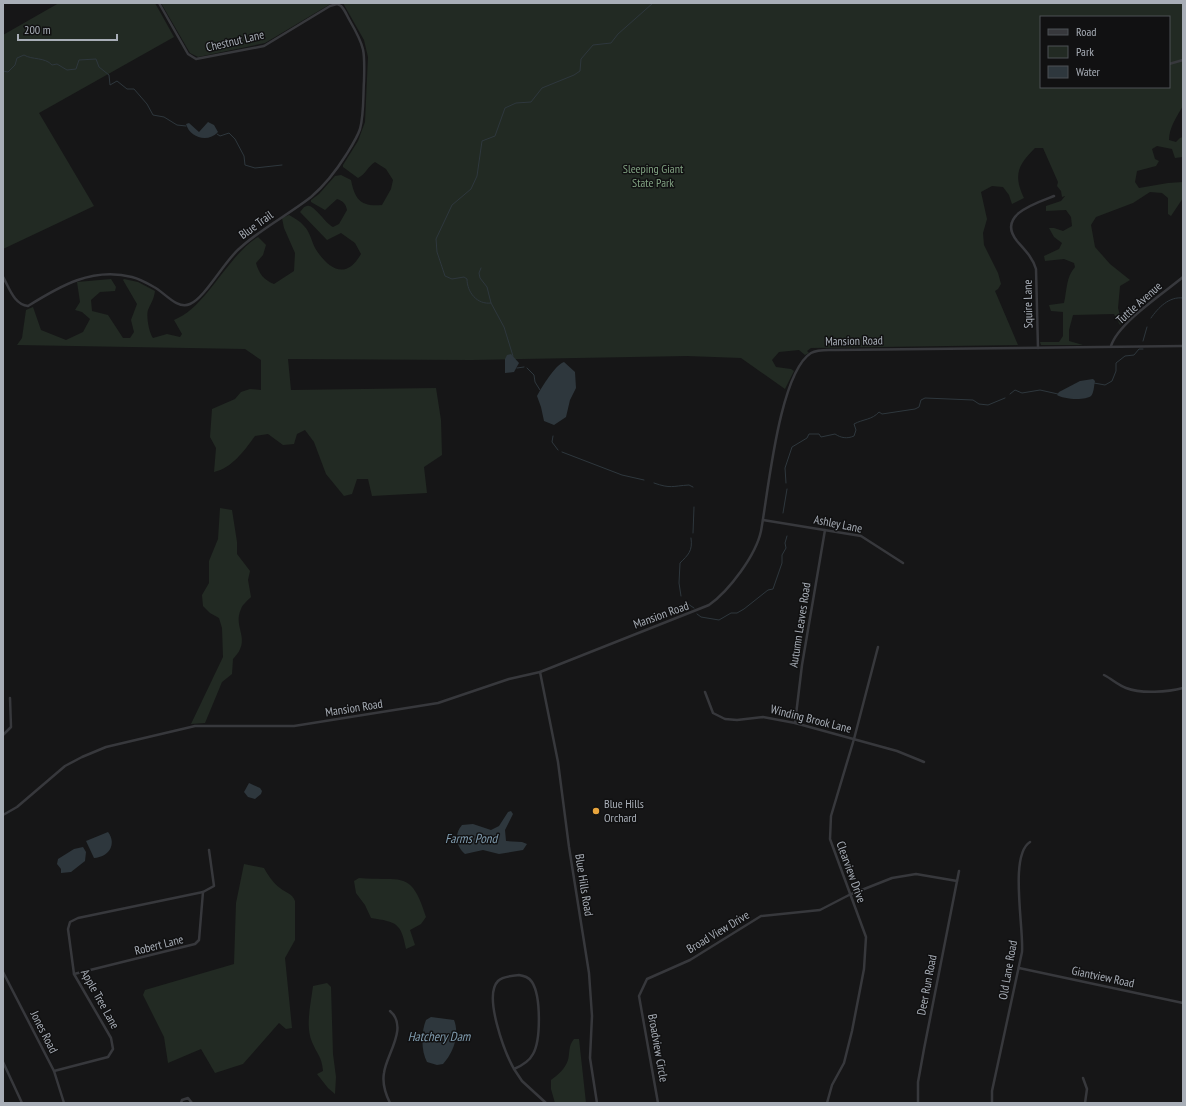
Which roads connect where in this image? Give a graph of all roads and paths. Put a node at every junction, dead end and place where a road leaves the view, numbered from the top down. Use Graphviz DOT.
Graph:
graph roads {
  1 [pos="159,3"];
  2 [pos="337,4"];
  3 [pos="1183,60"];
  4 [pos="1170,64"];
  5 [pos="1054,196"];
  6 [pos="3,277"];
  7 [pos="1183,277"];
  8 [pos="1110,346"];
  9 [pos="1183,346"];
  10 [pos="1038,348"];
  11 [pos="763,520"];
  12 [pos="825,530"];
  13 [pos="903,563"];
  14 [pos="878,647"];
  15 [pos="540,672"];
  16 [pos="1104,675"];
  17 [pos="1183,688"];
  18 [pos="705,692"];
  19 [pos="10,698"];
  20 [pos="795,723"];
  21 [pos="3,735"];
  22 [pos="854,739"];
  23 [pos="924,762"];
  24 [pos="3,815"];
  25 [pos="1030,842"];
  26 [pos="210,850"];
  27 [pos="959,871"];
  28 [pos="957,881"];
  29 [pos="203,892"];
  30 [pos="849,895"];
  31 [pos="1019,968"];
  32 [pos="3,972"];
  33 [pos="74,974"];
  34 [pos="639,996"];
  35 [pos="1183,1003"];
  36 [pos="390,1011"];
  37 [pos="3,1062"];
  38 [pos="514,1069"];
  39 [pos="54,1071"];
  40 [pos="1083,1078"];
  41 [pos="22,1103"];
  42 [pos="64,1103"];
  43 [pos="181,1103"];
  44 [pos="192,1103"];
  45 [pos="390,1103"];
  46 [pos="546,1103"];
  47 [pos="597,1103"];
  48 [pos="658,1103"];
  49 [pos="827,1103"];
  50 [pos="918,1103"];
  51 [pos="992,1103"];
  52 [pos="1085,1103"];
  1 -- 2 [label="street, Chestnut Lane"];
  2 -- 6 [label="street, Blue Trail"];
  3 -- 4 [label="street"];
  5 -- 10 [label="street, Squire Lane"];
  7 -- 8 [label="street, Tuttle Avenue"];
  8 -- 9 [label="street, Mansion Road"];
  8 -- 10 [label="street, Mansion Road"];
  10 -- 11 [label="street, Mansion Road"];
  11 -- 12 [label="street, Ashley Lane"];
  11 -- 15 [label="street, Mansion Road"];
  12 -- 13 [label="street, Ashley Lane"];
  12 -- 20 [label="street, Autumn Leaves Road"];
  14 -- 22 [label="street, Clearview Drive"];
  15 -- 24 [label="street, Mansion Road"];
  15 -- 47 [label="street, Blue Hills Road"];
  16 -- 17 [label="street"];
  18 -- 20 [label="street, Winding Brook Lane"];
  19 -- 21 [label="street"];
  20 -- 22 [label="street, Winding Brook Lane"];
  22 -- 23 [label="street, Winding Brook Lane"];
  22 -- 30 [label="street, Clearview Drive"];
  25 -- 31 [label="street, Old Lane Road"];
  26 -- 29 [label="street, Apple Tree Lane"];
  27 -- 28 [label="street, Deer Run Road"];
  28 -- 30 [label="street, Broad View Drive"];
  28 -- 50 [label="street, Deer Run Road"];
  29 -- 33 [label="street, Robert Lane"];
  29 -- 33 [label="street, Apple Tree Lane"];
  30 -- 34 [label="street, Broad View Drive"];
  30 -- 49 [label="street, Clearview Drive"];
  31 -- 35 [label="street, Giantview Road"];
  31 -- 51 [label="street, Old Lane Road"];
  32 -- 39 [label="street, Jones Road"];
  33 -- 39 [label="street, Apple Tree Lane"];
  34 -- 48 [label="street, Broadview Circle"];
  36 -- 45 [label="street"];
  37 -- 41 [label="street"];
  38 -- 38 [label="street"];
  38 -- 46 [label="street"];
  39 -- 42 [label="street, Jones Road"];
  40 -- 52 [label="street"];
  43 -- 44 [label="street"];
}
